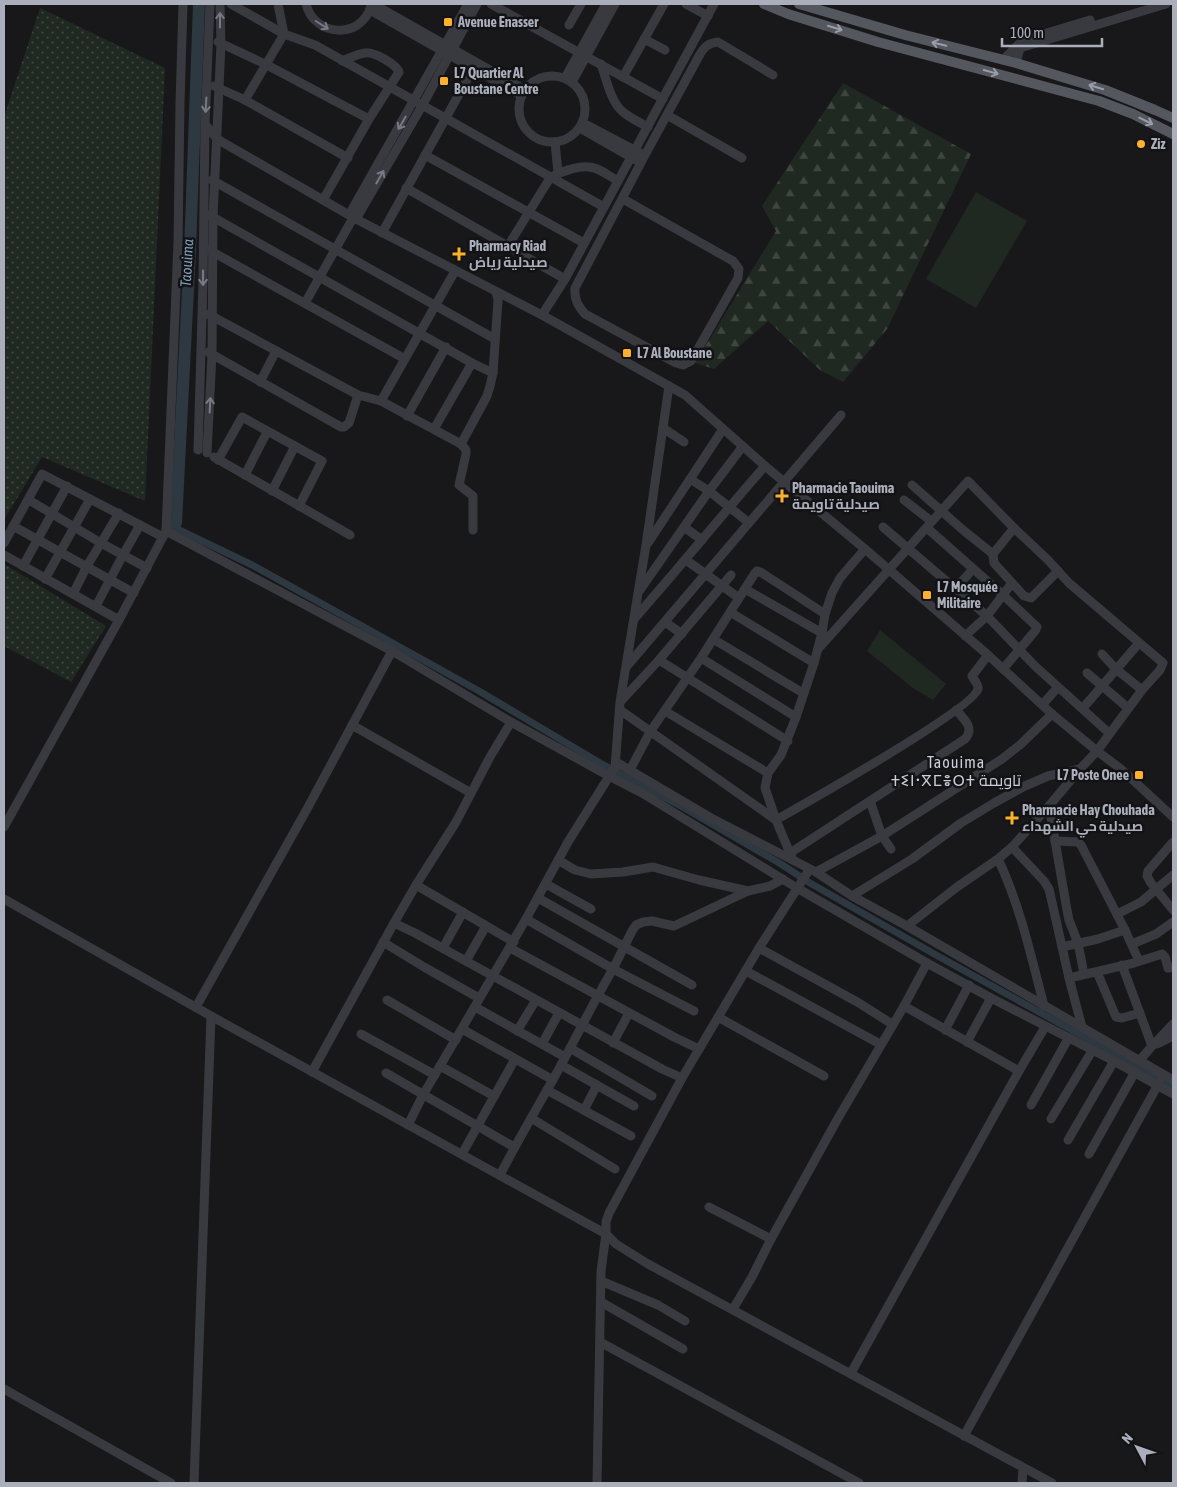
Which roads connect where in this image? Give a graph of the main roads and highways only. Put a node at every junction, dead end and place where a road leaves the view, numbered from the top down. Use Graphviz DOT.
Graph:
graph roads {
  1 [pos="764,4"];
  2 [pos="799,4"];
  3 [pos="1173,118"];
  4 [pos="1173,134"];
  1 -- 4 [label="main road, one-way"];
  3 -- 2 [label="main road, one-way"];
}
